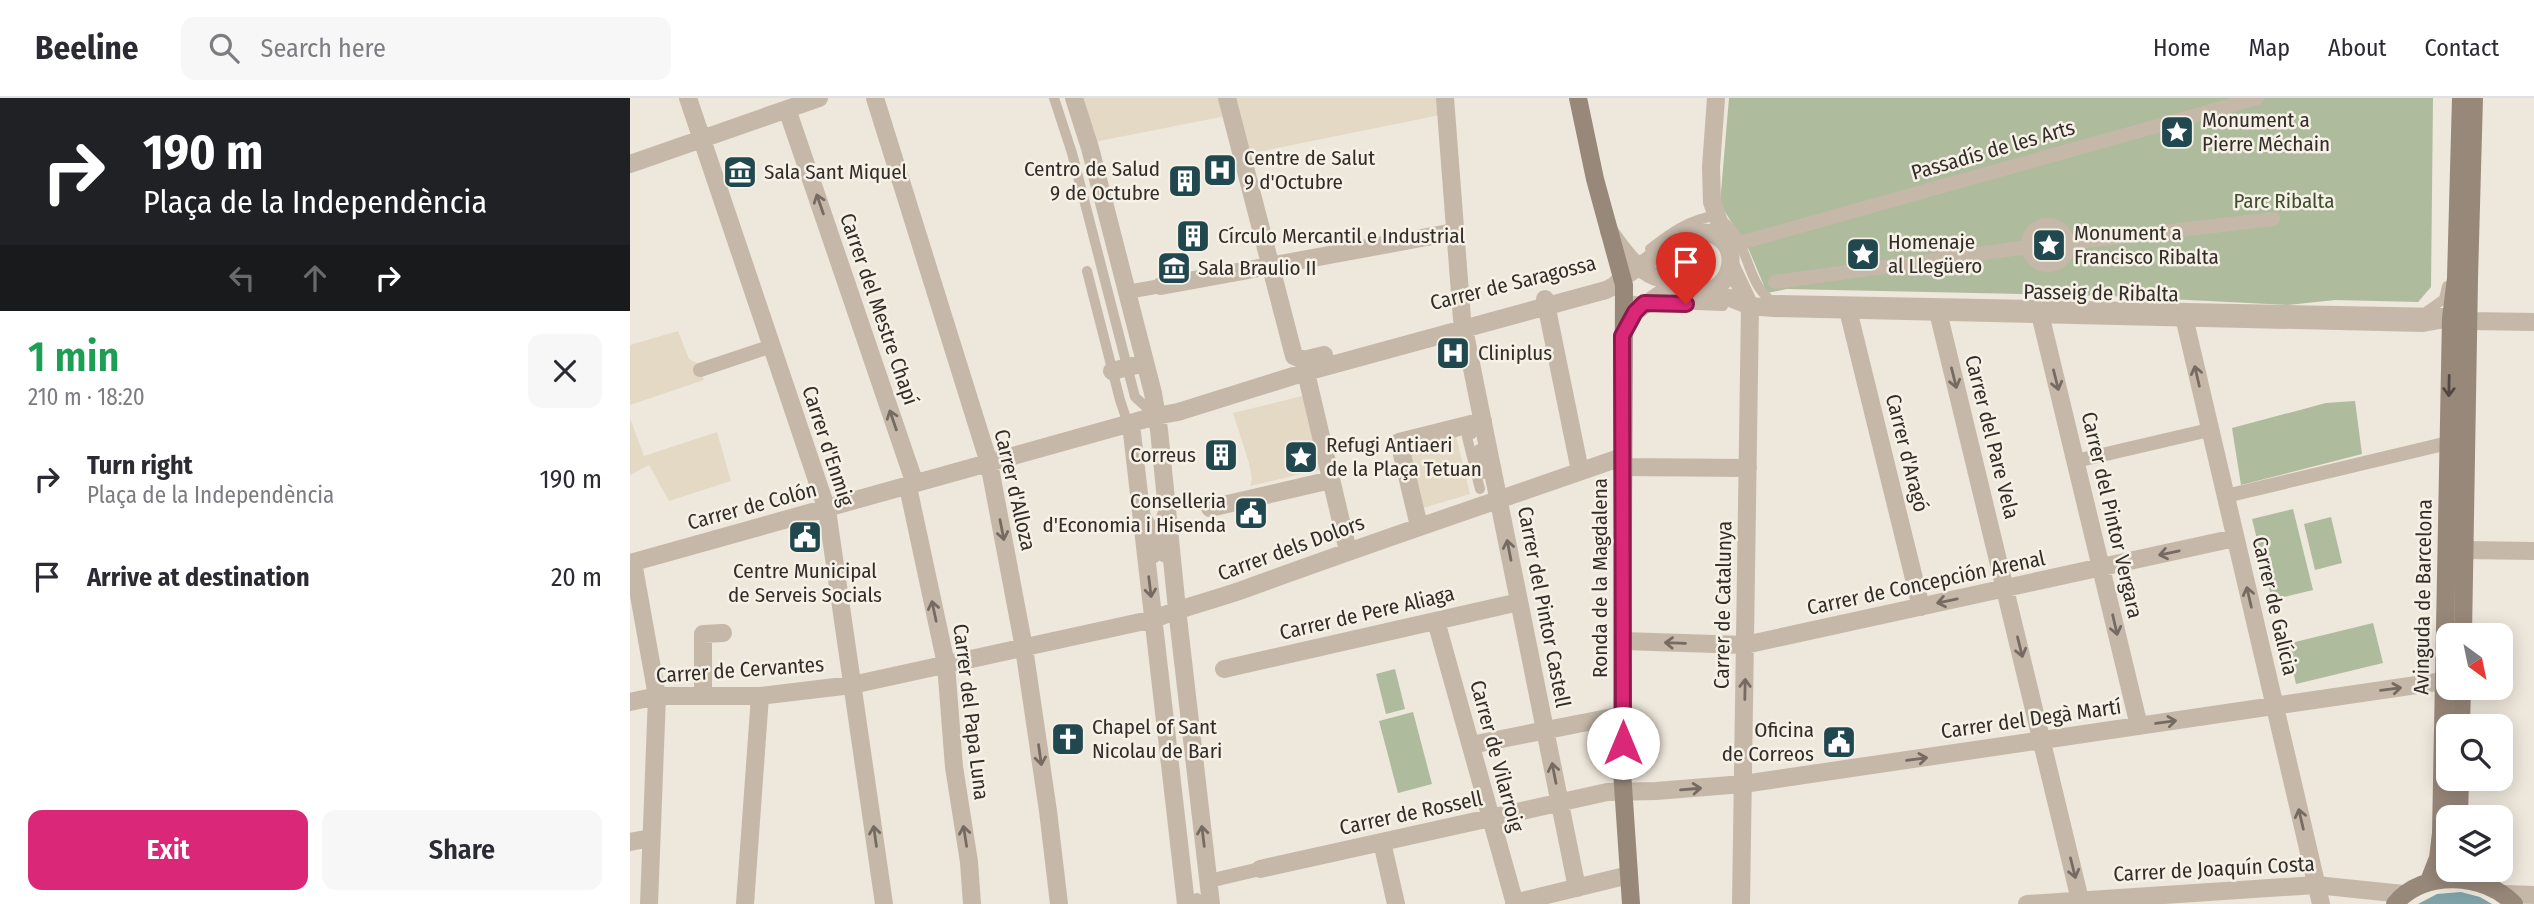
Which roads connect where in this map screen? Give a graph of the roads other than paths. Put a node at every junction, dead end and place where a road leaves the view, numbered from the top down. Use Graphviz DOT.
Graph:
graph roads {
  1 [pos="688,98"];
  2 [pos="819,98"];
  3 [pos="875,98"];
  4 [pos="1054,98"];
  5 [pos="1074,98"];
  6 [pos="1445,98"];
  7 [pos="1716,98"];
  8 [pos="2257,98"];
  9 [pos="2453,98"];
  10 [pos="2461,98"];
  11 [pos="2474,98"];
  12 [pos="2482,98"];
  13 [pos="1579,104"];
  14 [pos="1229,106"];
  15 [pos="787,109"];
  16 [pos="702,139"];
  17 [pos="630,164"];
  18 [pos="1715,216"];
  19 [pos="2273,219"];
  20 [pos="1609,231"];
  21 [pos="1454,232"];
  22 [pos="1679,241"];
  23 [pos="2068,243"];
  24 [pos="2028,247"];
  25 [pos="1734,253"];
  26 [pos="1271,265"];
  27 [pos="1637,265"];
  28 [pos="1087,271"];
  29 [pos="1623,277"];
  30 [pos="1775,282"];
  31 [pos="1161,286"];
  32 [pos="1687,288"];
  33 [pos="1127,292"];
  34 [pos="1623,299"];
  35 [pos="1770,300"];
  36 [pos="1644,303"];
  37 [pos="1748,304"];
  38 [pos="1547,305"];
  39 [pos="1849,310"];
  40 [pos="1938,312"];
  41 [pos="2424,312"];
  42 [pos="2040,314"];
  43 [pos="2451,316"];
  44 [pos="2470,316"];
  45 [pos="2184,317"];
  46 [pos="2534,322"];
  47 [pos="1463,327"];
  48 [pos="1622,336"];
  49 [pos="772,346"];
  50 [pos="1302,366"];
  51 [pos="1128,367"];
  52 [pos="700,370"];
  53 [pos="1156,416"];
  54 [pos="1128,424"];
  55 [pos="1483,424"];
  56 [pos="2209,430"];
  57 [pos="2448,443"];
  58 [pos="1479,449"];
  59 [pos="2076,461"];
  60 [pos="1622,462"];
  61 [pos="989,463"];
  62 [pos="1748,468"];
  63 [pos="1162,470"];
  64 [pos="1136,471"];
  65 [pos="1580,471"];
  66 [pos="1331,480"];
  67 [pos="911,485"];
  68 [pos="2226,496"];
  69 [pos="1490,497"];
  70 [pos="1166,503"];
  71 [pos="1140,507"];
  72 [pos="1210,509"];
  73 [pos="827,510"];
  74 [pos="1419,526"];
  75 [pos="2235,538"];
  76 [pos="2465,550"];
  77 [pos="1348,551"];
  78 [pos="2534,551"];
  79 [pos="631,562"];
  80 [pos="2102,567"];
  81 [pos="2006,589"];
  82 [pos="1519,602"];
  83 [pos="1921,607"];
  84 [pos="1177,609"];
  85 [pos="1154,619"];
  86 [pos="1436,621"];
  87 [pos="2445,623"];
  88 [pos="2463,623"];
  89 [pos="723,633"];
  90 [pos="1623,641"];
  91 [pos="1745,645"];
  92 [pos="1024,648"];
  93 [pos="946,664"];
  94 [pos="1224,669"];
  95 [pos="2436,682"];
  96 [pos="852,685"];
  97 [pos="657,696"];
  98 [pos="703,696"];
  99 [pos="760,696"];
  100 [pos="2444,700"];
  101 [pos="630,702"];
  102 [pos="2275,706"];
  103 [pos="1623,715"];
  104 [pos="2138,726"];
  105 [pos="1545,730"];
  106 [pos="2042,741"];
  107 [pos="1471,745"];
  108 [pos="1743,784"];
  109 [pos="1623,793"];
  110 [pos="1560,803"];
  111 [pos="1491,818"];
  112 [pos="651,838"];
  113 [pos="630,842"];
  114 [pos="1382,842"];
  115 [pos="1260,869"];
  116 [pos="1629,875"];
  117 [pos="2436,880"];
  118 [pos="2429,881"];
  119 [pos="2484,882"];
  120 [pos="2316,885"];
  121 [pos="1577,888"];
  122 [pos="2534,895"];
  123 [pos="1201,899"];
  124 [pos="2399,899"];
  125 [pos="2509,899"];
  126 [pos="2081,902"];
  127 [pos="1514,903"];
  128 [pos="649,904"];
  129 [pos="744,904"];
  130 [pos="884,904"];
  131 [pos="972,904"];
  132 [pos="1059,904"];
  133 [pos="1396,904"];
  134 [pos="1631,904"];
  135 [pos="1741,904"];
  136 [pos="2027,904"];
  137 [pos="2321,904"];
  1 -- 16 [label="street, Carrer d'Enmig"];
  2 -- 15 [label="street"];
  3 -- 61 [label="street, Carrer d'Alloza"];
  4 -- 51 [label="lane"];
  5 -- 33 [label="street"];
  6 -- 21 [label="street, Carrer del Pintor Castell"];
  7 -- 18 [label="street"];
  8 -- 25 [label="street, Passadís de les Arts"];
  9 -- 41 [label="lane"];
  10 -- 43 [label="main road, Avinguda de Barcelona"];
  11 -- 44 [label="main road, Avinguda de Barcelona"];
  12 -- 44 [label="lane, Avinguda de Barcelona"];
  13 -- 20 [label="main road, Ronda de la Magdalena"];
  14 -- 26 [label="street"];
  15 -- 16 [label="street"];
  67 -- 15 [label="street, Carrer del Mestre Chapí, one-way"];
  16 -- 17 [label="street"];
  16 -- 49 [label="street, Carrer d'Enmig"];
  18 -- 25 [label="street"];
  18 -- 27 [label="lane"];
  19 -- 23 [label="street"];
  20 -- 27 [label="street"];
  20 -- 29 [label="main road, Ronda de la Magdalena"];
  21 -- 26 [label="street"];
  21 -- 47 [label="street, Carrer del Pintor Castell"];
  22 -- 25 [label="street"];
  22 -- 27 [label="street, Carrer de Saragossa"];
  22 -- 32 [label="street"];
  23 -- 24 [label="street"];
  23 -- 24 [label="street"];
  24 -- 30 [label="street"];
  25 -- 32 [label="street"];
  25 -- 35 [label="lane"];
  25 -- 37 [label="street"];
  26 -- 31 [label="street"];
  26 -- 50 [label="street"];
  27 -- 29 [label="street, Carrer de Saragossa"];
  27 -- 32 [label="street"];
  28 -- 51 [label="lane"];
  29 -- 34 [label="main road, Ronda de la Magdalena"];
  29 -- 38 [label="street, Carrer de Saragossa"];
  31 -- 33 [label="street"];
  32 -- 36 [label="street"];
  32 -- 37 [label="street, Passeig de Ribalta"];
  33 -- 51 [label="street"];
  34 -- 36 [label="lane, Passeig de Ribalta"];
  34 -- 38 [label="street, Carrer de Saragossa"];
  34 -- 48 [label="main road, Ronda de la Magdalena"];
  35 -- 37 [label="lane, Passeig de Ribalta"];
  35 -- 41 [label="lane, Passeig de Ribalta"];
  36 -- 37 [label="lane, Passeig de Ribalta"];
  36 -- 48 [label="street"];
  37 -- 39 [label="street, Passeig de Ribalta"];
  37 -- 62 [label="street, Carrer de Catalunya"];
  38 -- 47 [label="street, Carrer de Saragossa"];
  38 -- 65 [label="street"];
  39 -- 40 [label="street, Passeig de Ribalta"];
  39 -- 83 [label="street, Carrer d'Aragó"];
  40 -- 42 [label="street, Passeig de Ribalta"];
  40 -- 81 [label="street, Carrer del Pare Vela, one-way"];
  41 -- 43 [label="lane"];
  42 -- 45 [label="street, Passeig de Ribalta"];
  42 -- 59 [label="street, Carrer del Pintor Vergara, one-way"];
  43 -- 44 [label="street, Passeig de Ribalta"];
  43 -- 45 [label="street, Passeig de Ribalta"];
  43 -- 57 [label="main road, Avinguda de Barcelona, one-way"];
  44 -- 46 [label="street, Passeig de Ribalta"];
  44 -- 76 [label="main road, Avinguda de Barcelona"];
  56 -- 45 [label="street, Carrer de Galícia, one-way"];
  47 -- 50 [label="street, Carrer de Saragossa"];
  47 -- 55 [label="street, Carrer del Pintor Castell"];
  48 -- 60 [label="main road, Ronda de la Magdalena"];
  49 -- 52 [label="street"];
  49 -- 73 [label="street, Carrer d'Enmig"];
  50 -- 53 [label="street, Carrer de Saragossa"];
  50 -- 66 [label="street"];
  51 -- 53 [label="street"];
  51 -- 54 [label="lane"];
  53 -- 54 [label="street, Carrer de Colón"];
  53 -- 63 [label="street"];
  54 -- 61 [label="street, Carrer de Colón"];
  54 -- 64 [label="street"];
  55 -- 69 [label="street, Carrer del Pintor Castell"];
  55 -- 74 [label="street"];
  56 -- 59 [label="street"];
  56 -- 68 [label="street, Carrer de Galícia"];
  57 -- 68 [label="street"];
  57 -- 87 [label="main road, Avinguda de Barcelona"];
  58 -- 69 [label="lane"];
  59 -- 80 [label="street, Carrer del Pintor Vergara"];
  60 -- 62 [label="street, Carrer dels Dolors"];
  60 -- 65 [label="street, Carrer dels Dolors"];
  60 -- 90 [label="main road, Ronda de la Magdalena"];
  61 -- 67 [label="street, Carrer de Colón"];
  61 -- 92 [label="street, Carrer d'Alloza, one-way"];
  62 -- 91 [label="street, Carrer de Catalunya"];
  63 -- 64 [label="street"];
  63 -- 70 [label="street"];
  64 -- 71 [label="street"];
  65 -- 69 [label="street, Carrer dels Dolors"];
  66 -- 72 [label="street"];
  66 -- 77 [label="street"];
  67 -- 73 [label="street, Carrer de Colón"];
  93 -- 67 [label="street, Carrer del Papa Luna, one-way"];
  68 -- 75 [label="street, Carrer de Galícia"];
  69 -- 74 [label="street, Carrer dels Dolors"];
  82 -- 69 [label="street, Carrer del Pintor Castell, one-way"];
  70 -- 71 [label="lane"];
  70 -- 84 [label="street"];
  71 -- 85 [label="street, one-way"];
  73 -- 79 [label="street, Carrer de Colón"];
  73 -- 96 [label="street, Carrer d'Enmig"];
  74 -- 77 [label="street, Carrer dels Dolors"];
  75 -- 80 [label="street, Carrer de Concepción Arenal, one-way"];
  102 -- 75 [label="street, Carrer de Galícia, one-way"];
  76 -- 78 [label="street"];
  76 -- 88 [label="main road, Avinguda de Barcelona"];
  77 -- 84 [label="street, Carrer dels Dolors"];
  79 -- 97 [label="street"];
  80 -- 81 [label="street, Carrer de Concepción Arenal"];
  80 -- 104 [label="street, Carrer del Pintor Vergara, one-way"];
  81 -- 83 [label="street, Carrer de Concepción Arenal, one-way"];
  81 -- 106 [label="street, Carrer del Pare Vela, one-way"];
  82 -- 86 [label="street, Carrer de Pere Aliaga"];
  82 -- 105 [label="street, Carrer del Pintor Castell"];
  83 -- 91 [label="street, Carrer de Concepción Arenal"];
  84 -- 85 [label="street, Carrer dels Dolors"];
  123 -- 84 [label="street, one-way"];
  85 -- 92 [label="street, Carrer dels Dolors"];
  85 -- 123 [label="street"];
  86 -- 94 [label="street, Carrer de Pere Aliaga"];
  86 -- 107 [label="street, Carrer de Vilarroig"];
  89 -- 98 [label="street"];
  91 -- 90 [label="street, Carrer de Concepción Arenal, one-way"];
  90 -- 103 [label="main road, Ronda de la Magdalena"];
  108 -- 91 [label="street, Carrer de Catalunya, one-way"];
  92 -- 93 [label="street, Carrer de Cervantes"];
  92 -- 132 [label="street, Carrer d'Alloza, one-way"];
  93 -- 96 [label="street, Carrer de Cervantes"];
  131 -- 93 [label="street, Carrer del Papa Luna, one-way"];
  102 -- 95 [label="street, Carrer del Degà Martí, one-way"];
  96 -- 99 [label="street, Carrer de Cervantes"];
  130 -- 96 [label="street, Carrer d'Enmig, one-way"];
  97 -- 98 [label="street, Carrer de Cervantes"];
  97 -- 101 [label="street, Carrer de Cervantes"];
  97 -- 112 [label="street"];
  98 -- 99 [label="street, Carrer de Cervantes"];
  99 -- 129 [label="street"];
  100 -- 118 [label="main road, Avinguda de Barcelona"];
  104 -- 102 [label="street, Carrer del Degà Martí, one-way"];
  120 -- 102 [label="street, Carrer de Galícia, one-way"];
  103 -- 105 [label="street"];
  103 -- 109 [label="main road, Ronda de la Magdalena"];
  104 -- 106 [label="street, Carrer del Degà Martí"];
  105 -- 107 [label="street"];
  110 -- 105 [label="street, Carrer del Pintor Castell, one-way"];
  108 -- 106 [label="street, Carrer del Degà Martí, one-way"];
  106 -- 126 [label="street, Carrer del Pare Vela, one-way"];
  107 -- 111 [label="street, Carrer de Vilarroig"];
  109 -- 108 [label="street, Carrer del Degà Martí, one-way"];
  108 -- 135 [label="street, Carrer de Catalunya"];
  109 -- 110 [label="street, Carrer de Rossell"];
  109 -- 116 [label="main road, Ronda de la Magdalena"];
  110 -- 111 [label="street, Carrer de Rossell"];
  110 -- 121 [label="street, Carrer del Pintor Castell"];
  111 -- 114 [label="street, Carrer de Rossell"];
  111 -- 127 [label="street, Carrer de Vilarroig"];
  112 -- 113 [label="street"];
  112 -- 128 [label="street"];
  114 -- 115 [label="street, Carrer de Rossell"];
  114 -- 133 [label="street"];
  115 -- 123 [label="street, Carrer de Rossell"];
  116 -- 121 [label="street"];
  116 -- 134 [label="main road, Ronda de la Magdalena"];
  117 -- 118 [label="main road"];
  118 -- 124 [label="main road"];
  119 -- 125 [label="main road"];
  120 -- 124 [label="street, Carrer de Joaquín Costa"];
  120 -- 126 [label="street, Carrer de Joaquín Costa"];
  120 -- 137 [label="street, Carrer de Galícia"];
  121 -- 127 [label="street"];
  122 -- 125 [label="street"];
  126 -- 136 [label="street, Carrer de Joaquín Costa"];
}
